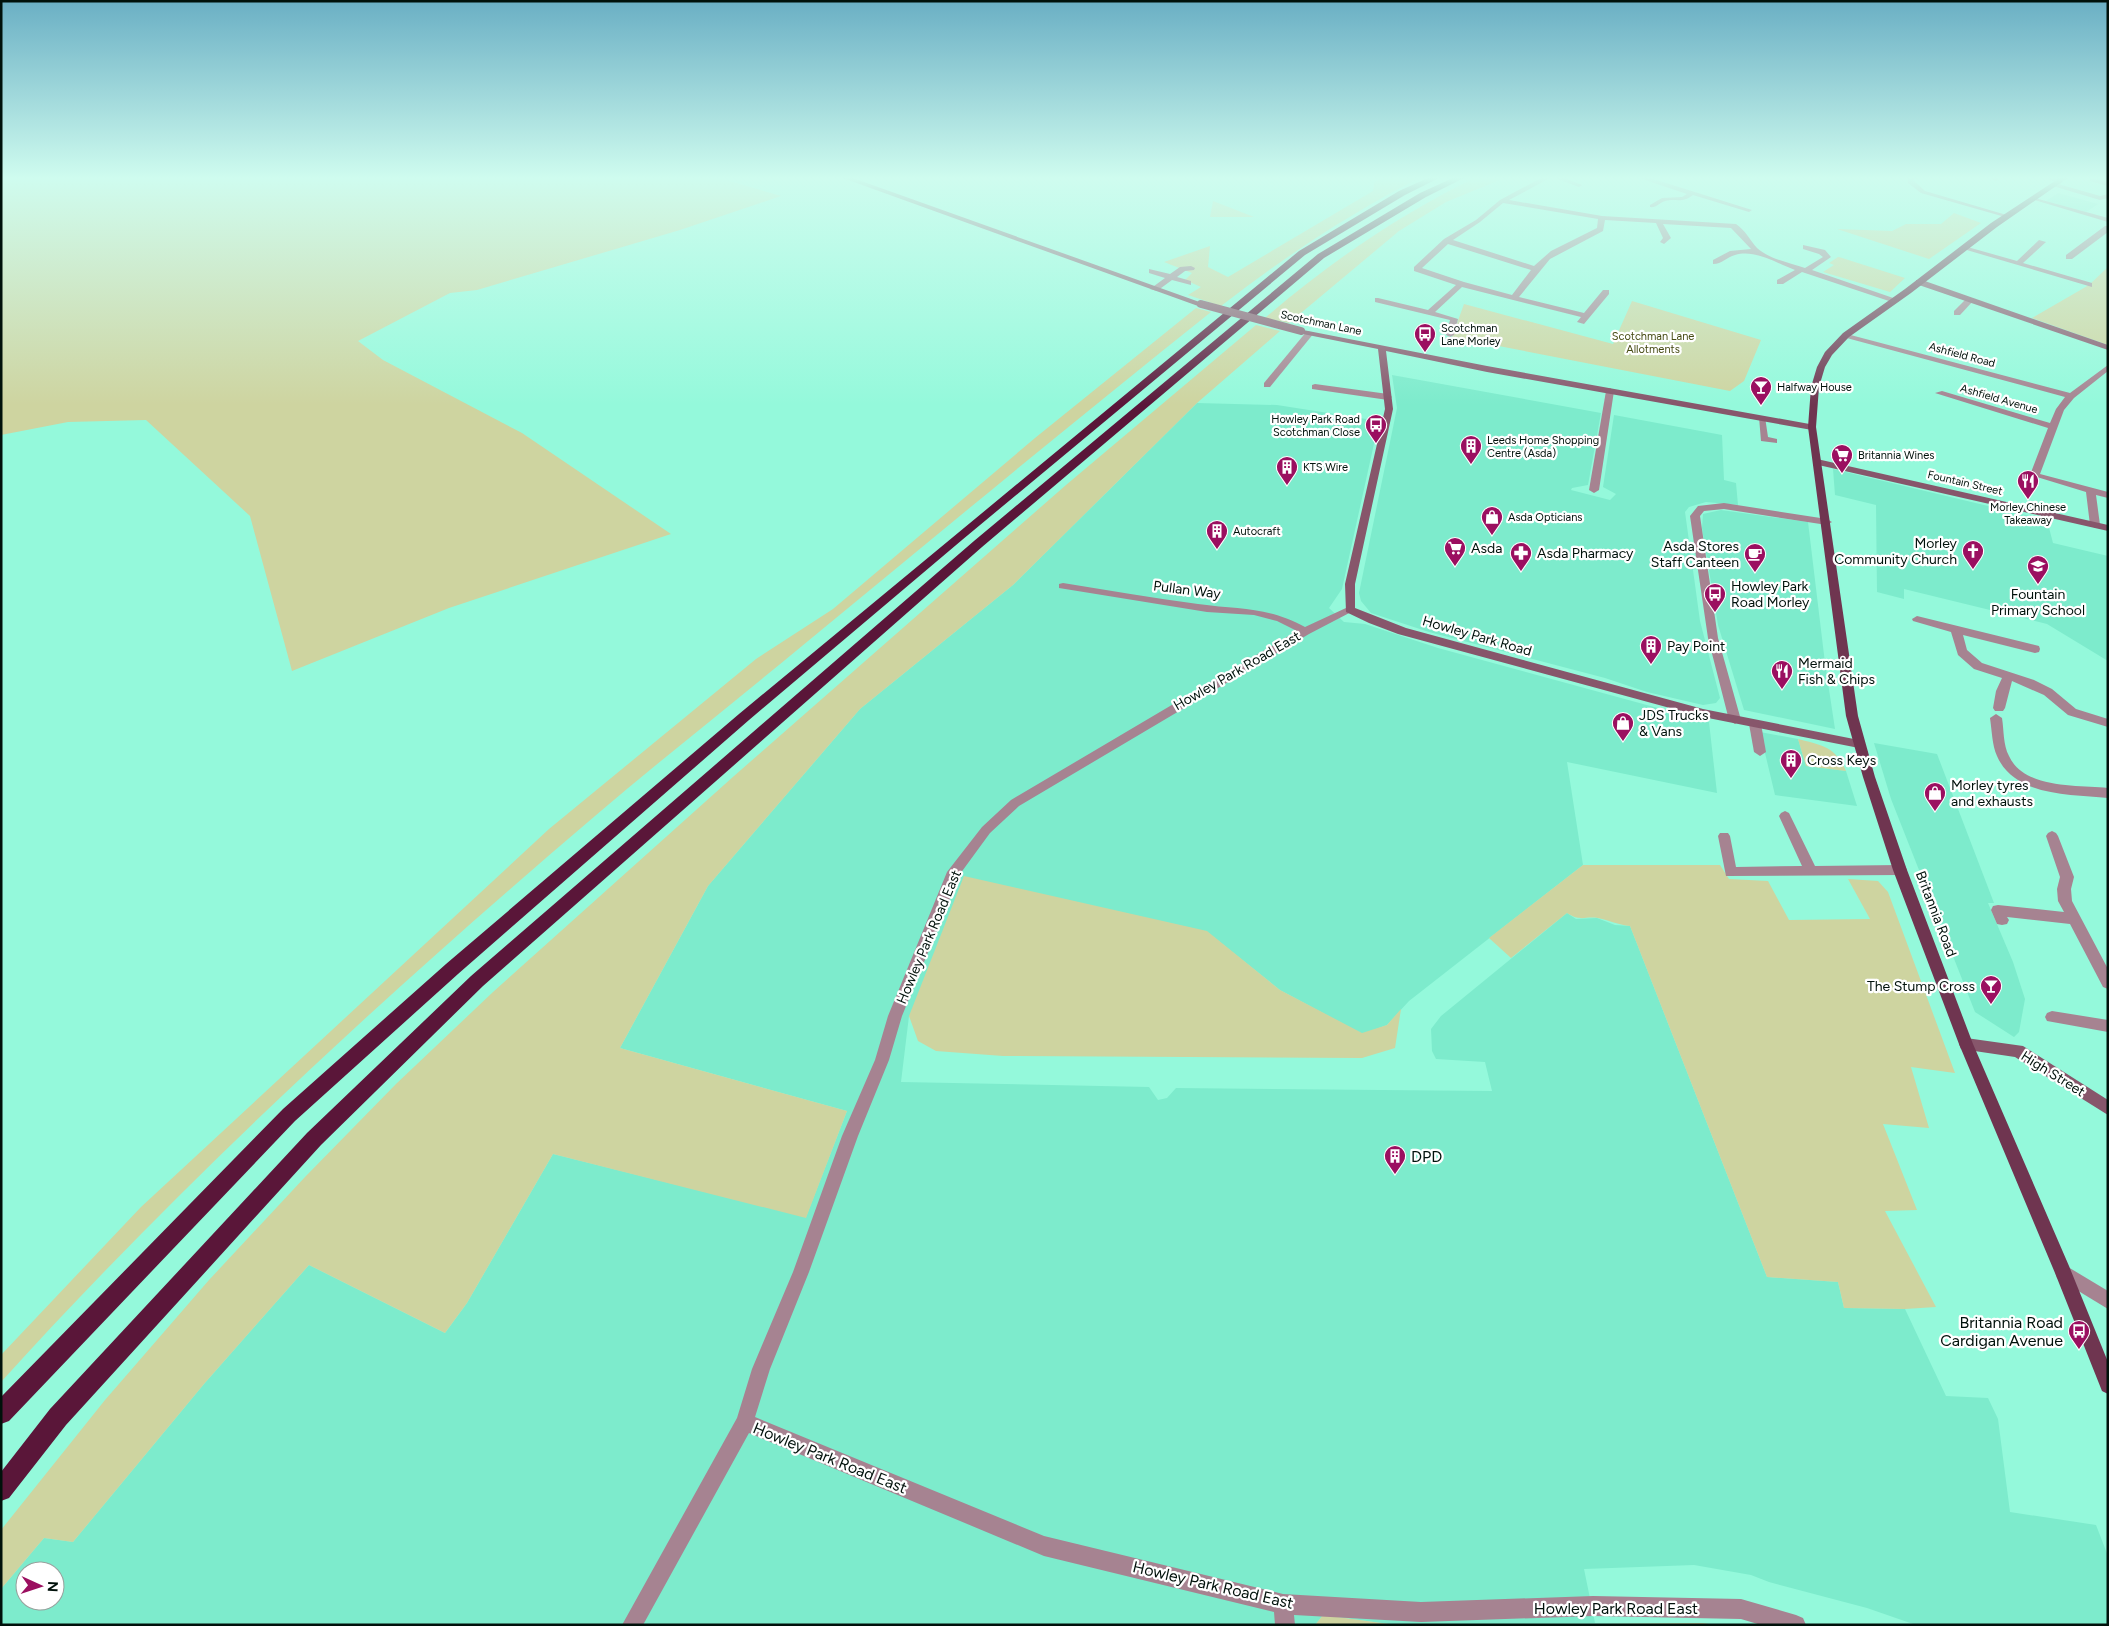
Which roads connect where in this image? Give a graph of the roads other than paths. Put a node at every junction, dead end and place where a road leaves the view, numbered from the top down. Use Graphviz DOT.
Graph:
graph roads {
  1 [pos="1053,253"];
  2 [pos="1304,253"];
  3 [pos="1325,253"];
  4 [pos="1434,253"];
  5 [pos="1485,253"];
  6 [pos="1556,253"];
  7 [pos="1732,253"];
  8 [pos="1760,253"];
  9 [pos="1823,253"];
  10 [pos="1958,253"];
  11 [pos="1980,253"];
  12 [pos="2030,253"];
  13 [pos="2073,253"];
  14 [pos="2069,256"];
  15 [pos="1716,262"];
  16 [pos="2018,264"];
  17 [pos="1191,268"];
  18 [pos="1536,269"];
  19 [pos="1152,270"];
  20 [pos="1804,270"];
  21 [pos="1171,277"];
  22 [pos="1780,282"];
  23 [pos="1919,282"];
  24 [pos="1188,283"];
  25 [pos="1461,284"];
  26 [pos="2090,286"];
  27 [pos="1154,289"];
  28 [pos="1606,292"];
  29 [pos="1514,297"];
  30 [pos="1378,300"];
  31 [pos="1895,300"];
  32 [pos="1970,300"];
  33 [pos="1430,312"];
  34 [pos="1957,313"];
  35 [pos="1310,333"];
  36 [pos="1450,335"];
  37 [pos="1846,335"];
  38 [pos="1382,348"];
  39 [pos="2108,348"];
  40 [pos="2108,367"];
  41 [pos="1267,385"];
  42 [pos="1315,387"];
  43 [pos="1610,391"];
  44 [pos="1939,393"];
  45 [pos="2071,396"];
  46 [pos="1388,398"];
  47 [pos="1762,419"];
  48 [pos="1812,427"];
  49 [pos="2054,427"];
  50 [pos="1774,441"];
  51 [pos="1817,462"];
  52 [pos="1594,490"];
  53 [pos="2091,491"];
  54 [pos="2108,495"];
  55 [pos="1826,522"];
  56 [pos="2095,525"];
  57 [pos="2108,528"];
  58 [pos="1063,586"];
  59 [pos="1350,610"];
  60 [pos="1917,619"];
  61 [pos="1956,630"];
  62 [pos="1305,631"];
  63 [pos="2035,650"];
  64 [pos="2008,677"];
  65 [pos="1736,720"];
  66 [pos="2108,723"];
  67 [pos="1755,724"];
  68 [pos="1859,744"];
  69 [pos="1760,752"];
  70 [pos="2108,794"];
  71 [pos="1785,816"];
  72 [pos="1724,836"];
  73 [pos="2052,836"];
  74 [pos="1900,870"];
  75 [pos="1811,871"];
  76 [pos="2074,919"];
  77 [pos="2002,920"];
  78 [pos="2106,977"];
  79 [pos="2052,1017"];
  80 [pos="2108,1026"];
  81 [pos="1966,1044"];
  82 [pos="2108,1108"];
  83 [pos="2063,1272"];
  84 [pos="2108,1301"];
  85 [pos="2108,1385"];
  86 [pos="1,1413"];
  87 [pos="745,1422"];
  88 [pos="1,1490"];
  89 [pos="1283,1604"];
  90 [pos="632,1625"];
  91 [pos="1285,1625"];
  92 [pos="1796,1625"];
  1 -- 27 [label="main road, Scotchman Lane"];
  2 -- 86 [label="highway"];
  3 -- 88 [label="highway"];
  4 -- 25 [label="street"];
  5 -- 18 [label="street"];
  6 -- 18 [label="street"];
  7 -- 15 [label="street"];
  8 -- 20 [label="street"];
  9 -- 20 [label="street"];
  10 -- 23 [label="main road, Britannia Road"];
  11 -- 16 [label="street"];
  12 -- 16 [label="street"];
  13 -- 14 [label="street"];
  16 -- 26 [label="street"];
  17 -- 21 [label="street"];
  18 -- 29 [label="street"];
  19 -- 21 [label="street"];
  20 -- 22 [label="street"];
  20 -- 31 [label="street"];
  21 -- 24 [label="street"];
  21 -- 27 [label="street"];
  23 -- 31 [label="main road, Britannia Road"];
  23 -- 32 [label="main road"];
  25 -- 29 [label="street"];
  25 -- 33 [label="street"];
  27 -- 35 [label="main road, Scotchman Lane, bridge"];
  28 -- 29 [label="street"];
  30 -- 33 [label="street"];
  31 -- 37 [label="main road, Britannia Road"];
  32 -- 34 [label="street"];
  32 -- 39 [label="main road"];
  33 -- 36 [label="street"];
  35 -- 38 [label="main road, Scotchman Lane"];
  35 -- 41 [label="street"];
  37 -- 45 [label="street, Ashfield Road"];
  37 -- 48 [label="main road, Britannia Road"];
  38 -- 43 [label="main road, Scotchman Lane"];
  38 -- 46 [label="main road"];
  40 -- 45 [label="street"];
  42 -- 46 [label="street"];
  43 -- 47 [label="main road, Scotchman Lane"];
  43 -- 52 [label="street"];
  44 -- 49 [label="street, Ashfield Avenue"];
  45 -- 49 [label="street"];
  46 -- 59 [label="main road"];
  47 -- 48 [label="main road, Scotchman Lane"];
  47 -- 50 [label="street"];
  48 -- 51 [label="main road, Britannia Road"];
  49 -- 53 [label="street"];
  51 -- 55 [label="main road, Britannia Road"];
  51 -- 56 [label="main road, Fountain Street"];
  53 -- 54 [label="street"];
  53 -- 56 [label="street"];
  55 -- 65 [label="street"];
  55 -- 68 [label="main road, Britannia Road"];
  56 -- 57 [label="main road, Fountain Street"];
  58 -- 62 [label="street, Pullan Way"];
  59 -- 62 [label="street, Howley Park Road East"];
  59 -- 65 [label="main road, Howley Park Road"];
  60 -- 61 [label="street"];
  61 -- 63 [label="street"];
  61 -- 64 [label="street"];
  62 -- 87 [label="street, Howley Park Road East"];
  64 -- 66 [label="street"];
  64 -- 70 [label="street"];
  65 -- 67 [label="main road, Howley Park Road"];
  67 -- 68 [label="main road, Howley Park Road"];
  67 -- 69 [label="street"];
  68 -- 74 [label="main road, Britannia Road"];
  71 -- 75 [label="street"];
  72 -- 75 [label="street"];
  73 -- 76 [label="street"];
  74 -- 75 [label="street"];
  74 -- 81 [label="main road, Britannia Road"];
  76 -- 77 [label="street"];
  76 -- 78 [label="street"];
  79 -- 80 [label="street"];
  81 -- 82 [label="main road, High Street"];
  81 -- 83 [label="main road, Britannia Road"];
  83 -- 84 [label="street"];
  83 -- 85 [label="main road, Britannia Road"];
  87 -- 89 [label="street, Howley Park Road East"];
  87 -- 90 [label="street, Howley Park Road East"];
  89 -- 91 [label="street"];
  89 -- 92 [label="street, Howley Park Road East"];
}
